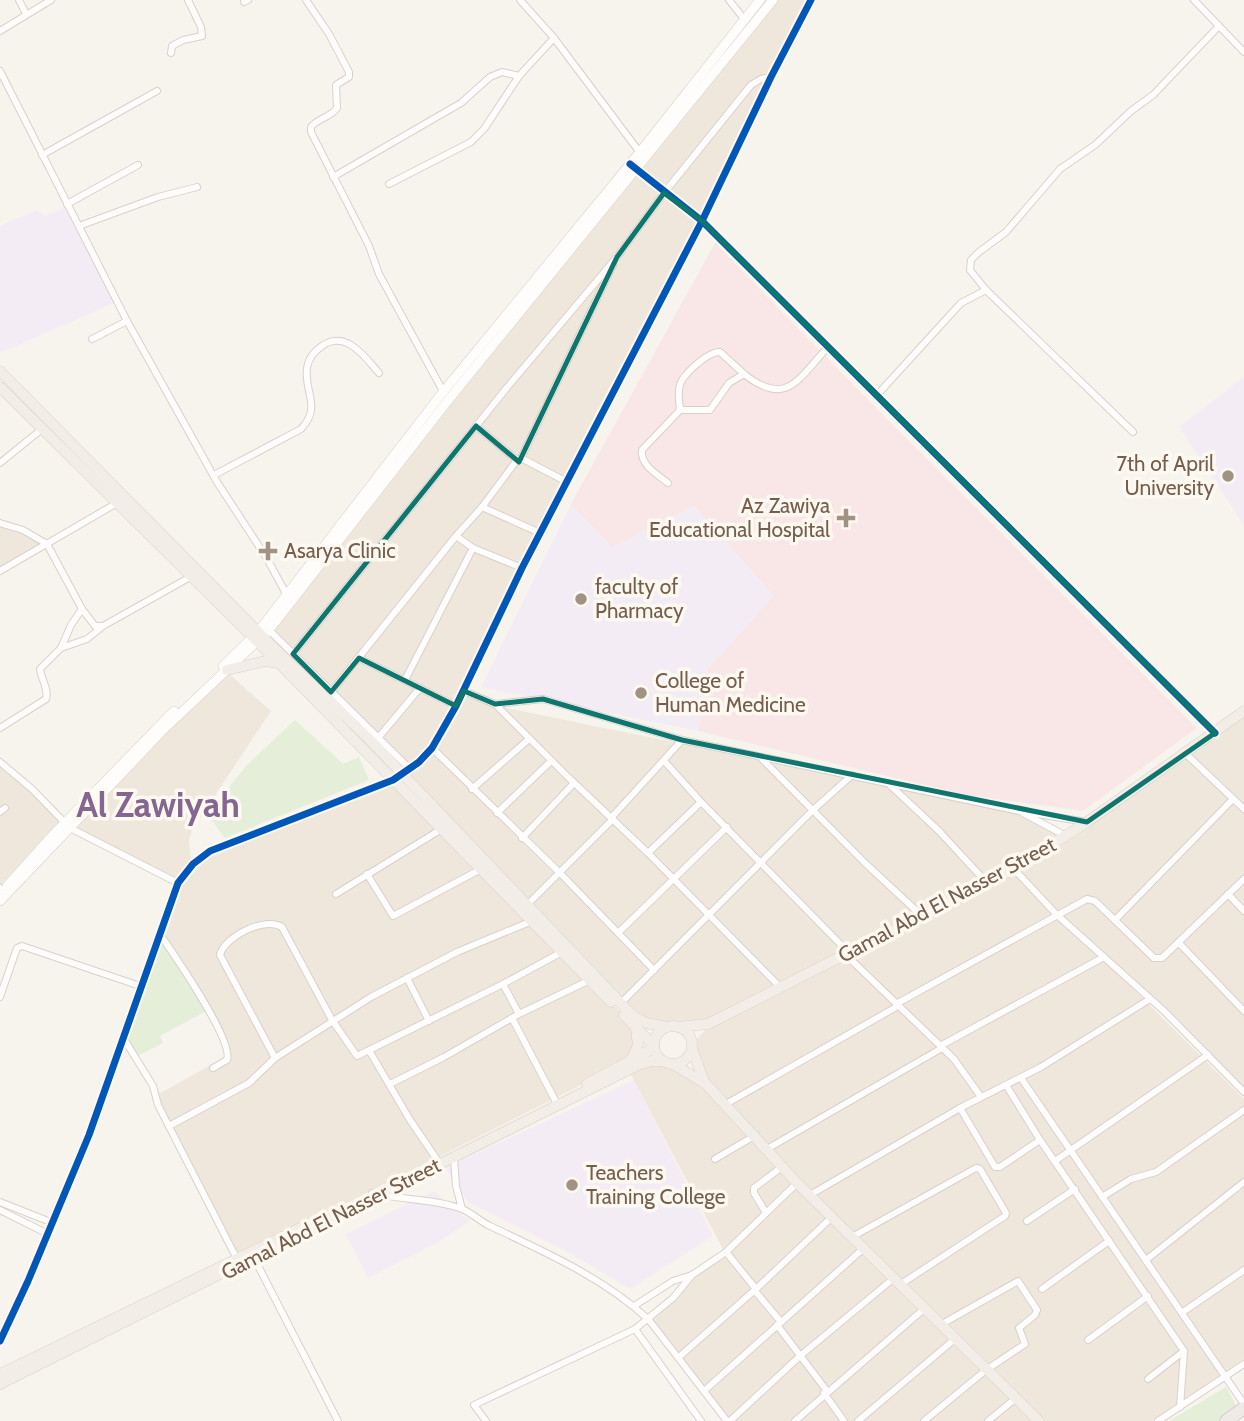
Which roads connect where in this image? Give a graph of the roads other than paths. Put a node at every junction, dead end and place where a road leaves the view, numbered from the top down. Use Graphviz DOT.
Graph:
graph roads {
  1 [pos="19,0"];
  2 [pos="51,0"];
  3 [pos="188,0"];
  4 [pos="306,0"];
  5 [pos="520,0"];
  6 [pos="729,0"];
  7 [pos="760,0"];
  8 [pos="773,0"];
  9 [pos="814,0"];
  10 [pos="1194,0"];
  11 [pos="26,14"];
  12 [pos="744,19"];
  13 [pos="1219,26"];
  14 [pos="0,31"];
  15 [pos="554,38"];
  16 [pos="1244,52"];
  17 [pos="172,53"];
  18 [pos="0,71"];
  19 [pos="519,76"];
  20 [pos="771,77"];
  21 [pos="157,91"];
  22 [pos="42,155"];
  23 [pos="643,155"];
  24 [pos="138,165"];
  25 [pos="633,167"];
  26 [pos="333,177"];
  27 [pos="389,184"];
  28 [pos="197,187"];
  29 [pos="664,193"];
  30 [pos="67,204"];
  31 [pos="702,220"];
  32 [pos="79,226"];
  33 [pos="617,257"];
  34 [pos="986,290"];
  35 [pos="127,321"];
  36 [pos="92,339"];
  37 [pos="828,347"];
  38 [pos="379,373"];
  39 [pos="744,374"];
  40 [pos="3,383"];
  41 [pos="446,395"];
  42 [pos="877,395"];
  43 [pos="680,410"];
  44 [pos="476,426"];
  45 [pos="42,429"];
  46 [pos="1133,432"];
  47 [pos="519,459"];
  48 [pos="0,463"];
  49 [pos="214,475"];
  50 [pos="567,482"];
  51 [pos="668,483"];
  52 [pos="117,503"];
  53 [pos="482,507"];
  54 [pos="0,523"];
  55 [pos="540,533"];
  56 [pos="456,536"];
  57 [pos="47,544"];
  58 [pos="473,548"];
  59 [pos="522,568"];
  60 [pos="0,571"];
  61 [pos="192,576"];
  62 [pos="288,598"];
  63 [pos="82,609"];
  64 [pos="103,626"];
  65 [pos="260,636"];
  66 [pos="61,648"];
  67 [pos="293,654"];
  68 [pos="359,659"];
  69 [pos="279,663"];
  70 [pos="227,670"];
  71 [pos="405,680"];
  72 [pos="421,688"];
  73 [pos="464,691"];
  74 [pos="331,692"];
  75 [pos="495,704"];
  76 [pos="456,706"];
  77 [pos="1244,711"];
  78 [pos="0,728"];
  79 [pos="1215,733"];
  80 [pos="378,738"];
  81 [pos="529,739"];
  82 [pos="682,740"];
  83 [pos="432,748"];
  84 [pos="1186,754"];
  85 [pos="759,757"];
  86 [pos="551,761"];
  87 [pos="0,762"];
  88 [pos="665,762"];
  89 [pos="401,774"];
  90 [pos="852,775"];
  91 [pos="574,783"];
  92 [pos="888,783"];
  93 [pos="472,789"];
  94 [pos="1244,797"];
  95 [pos="1235,801"];
  96 [pos="701,802"];
  97 [pos="1244,809"];
  98 [pos="813,810"];
  99 [pos="1018,811"];
  100 [pos="497,813"];
  101 [pos="612,819"];
  102 [pos="1087,822"];
  103 [pos="67,826"];
  104 [pos="727,827"];
  105 [pos="440,830"];
  106 [pos="1066,836"];
  107 [pos="522,838"];
  108 [pos="648,853"];
  109 [pos="762,862"];
  110 [pos="481,869"];
  111 [pos="1014,869"];
  112 [pos="559,873"];
  113 [pos="368,874"];
  114 [pos="674,878"];
  115 [pos="1244,879"];
  116 [pos="178,883"];
  117 [pos="987,883"];
  118 [pos="1,894"];
  119 [pos="336,894"];
  120 [pos="1228,894"];
  121 [pos="528,904"];
  122 [pos="1244,911"];
  123 [pos="1056,914"];
  124 [pos="709,915"];
  125 [pos="922,916"];
  126 [pos="1115,920"];
  127 [pos="532,921"];
  128 [pos="159,933"];
  129 [pos="618,933"];
  130 [pos="1179,943"];
  131 [pos="562,952"];
  132 [pos="848,954"];
  133 [pos="1104,957"];
  134 [pos="654,970"];
  135 [pos="407,978"];
  136 [pos="590,980"];
  137 [pos="503,984"];
  138 [pos="143,987"];
  139 [pos="780,987"];
  140 [pos="0,998"];
  141 [pos="1150,999"];
  142 [pos="621,1003"];
  143 [pos="897,1005"];
  144 [pos="1244,1011"];
  145 [pos="516,1016"];
  146 [pos="332,1020"];
  147 [pos="429,1021"];
  148 [pos="708,1024"];
  149 [pos="667,1027"];
  150 [pos="678,1027"];
  151 [pos="636,1028"];
  152 [pos="124,1039"];
  153 [pos="692,1046"];
  154 [pos="654,1047"];
  155 [pos="941,1047"];
  156 [pos="370,1052"];
  157 [pos="1208,1055"];
  158 [pos="275,1058"];
  159 [pos="631,1060"];
  160 [pos="668,1063"];
  161 [pos="213,1068"];
  162 [pos="1021,1078"];
  163 [pos="390,1084"];
  164 [pos="706,1084"];
  165 [pos="1006,1086"];
  166 [pos="1244,1092"];
  167 [pos="981,1097"];
  168 [pos="555,1100"];
  169 [pos="726,1104"];
  170 [pos="960,1108"];
  171 [pos="1244,1110"];
  172 [pos="169,1126"];
  173 [pos="756,1135"];
  174 [pos="1040,1140"];
  175 [pos="767,1149"];
  176 [pos="1070,1150"];
  177 [pos="454,1157"];
  178 [pos="715,1159"];
  179 [pos="1055,1161"];
  180 [pos="439,1162"];
  181 [pos="783,1166"];
  182 [pos="1244,1182"];
  183 [pos="797,1183"];
  184 [pos="1075,1189"];
  185 [pos="376,1194"];
  186 [pos="810,1195"];
  187 [pos="1102,1197"];
  188 [pos="0,1202"];
  189 [pos="462,1209"];
  190 [pos="0,1210"];
  191 [pos="766,1213"];
  192 [pos="832,1217"];
  193 [pos="1027,1221"];
  194 [pos="53,1223"];
  195 [pos="48,1234"];
  196 [pos="852,1237"];
  197 [pos="1109,1241"];
  198 [pos="864,1248"];
  199 [pos="726,1252"];
  200 [pos="253,1255"];
  201 [pos="237,1259"];
  202 [pos="1146,1260"];
  203 [pos="1244,1270"];
  204 [pos="692,1275"];
  205 [pos="898,1281"];
  206 [pos="1042,1289"];
  207 [pos="755,1290"];
  208 [pos="1148,1296"];
  209 [pos="634,1306"];
  210 [pos="925,1308"];
  211 [pos="1183,1312"];
  212 [pos="649,1320"];
  213 [pos="779,1323"];
  214 [pos="942,1324"];
  215 [pos="635,1329"];
  216 [pos="956,1338"];
  217 [pos="1088,1340"];
  218 [pos="0,1341"];
  219 [pos="1184,1351"];
  220 [pos="800,1356"];
  221 [pos="679,1357"];
  222 [pos="1244,1364"];
  223 [pos="986,1370"];
  224 [pos="0,1374"];
  225 [pos="1226,1377"];
  226 [pos="1148,1379"];
  227 [pos="0,1384"];
  228 [pos="704,1391"];
  229 [pos="826,1392"];
  230 [pos="1016,1398"];
  231 [pos="1244,1406"];
  232 [pos="1180,1407"];
  233 [pos="338,1421"];
  234 [pos="486,1421"];
  235 [pos="701,1421"];
  236 [pos="728,1421"];
  237 [pos="795,1421"];
  238 [pos="844,1421"];
  239 [pos="858,1421"];
  240 [pos="924,1421"];
  241 [pos="988,1421"];
  242 [pos="1039,1421"];
  243 [pos="1158,1421"];
  244 [pos="1226,1421"];
  1 -- 11 [label="street"];
  2 -- 11 [label="street"];
  3 -- 17 [label="street"];
  4 -- 26 [label="street"];
  5 -- 15 [label="street"];
  6 -- 12 [label="street"];
  7 -- 12 [label="main road"];
  8 -- 23 [label="main road"];
  9 -- 20 [label="street"];
  10 -- 13 [label="street"];
  11 -- 14 [label="street"];
  12 -- 23 [label="main road"];
  13 -- 16 [label="street"];
  13 -- 34 [label="street"];
  15 -- 19 [label="street"];
  15 -- 23 [label="street"];
  18 -- 22 [label="street"];
  19 -- 26 [label="street"];
  19 -- 27 [label="street"];
  20 -- 29 [label="street"];
  20 -- 31 [label="street"];
  21 -- 22 [label="street"];
  22 -- 30 [label="street"];
  23 -- 25 [label="main road"];
  24 -- 30 [label="street"];
  25 -- 29 [label="street"];
  25 -- 41 [label="main road"];
  26 -- 41 [label="street"];
  28 -- 32 [label="street"];
  29 -- 31 [label="street"];
  29 -- 33 [label="street"];
  30 -- 32 [label="street"];
  31 -- 37 [label="street"];
  31 -- 50 [label="street"];
  32 -- 35 [label="street"];
  33 -- 44 [label="street"];
  33 -- 47 [label="street"];
  34 -- 42 [label="street"];
  34 -- 46 [label="street"];
  35 -- 36 [label="street"];
  35 -- 49 [label="street"];
  37 -- 39 [label="street"];
  37 -- 42 [label="street"];
  38 -- 49 [label="street"];
  39 -- 43 [label="street"];
  39 -- 43 [label="street"];
  40 -- 45 [label="main road"];
  40 -- 65 [label="main road"];
  41 -- 62 [label="main road"];
  42 -- 79 [label="street"];
  43 -- 51 [label="street"];
  44 -- 47 [label="street"];
  44 -- 67 [label="street"];
  45 -- 48 [label="street"];
  45 -- 52 [label="main road"];
  47 -- 50 [label="street"];
  47 -- 53 [label="street"];
  49 -- 62 [label="street"];
  50 -- 55 [label="street"];
  52 -- 57 [label="street"];
  52 -- 61 [label="main road"];
  53 -- 55 [label="street"];
  53 -- 56 [label="street"];
  54 -- 57 [label="street"];
  55 -- 59 [label="street"];
  56 -- 58 [label="street"];
  56 -- 68 [label="street"];
  57 -- 60 [label="street"];
  57 -- 63 [label="street"];
  58 -- 59 [label="street"];
  58 -- 71 [label="street"];
  59 -- 73 [label="street"];
  61 -- 64 [label="street"];
  61 -- 65 [label="main road"];
  62 -- 65 [label="main road"];
  63 -- 64 [label="street"];
  63 -- 66 [label="street"];
  64 -- 66 [label="street"];
  65 -- 67 [label="street"];
  65 -- 69 [label="main road"];
  65 -- 70 [label="main road"];
  65 -- 89 [label="main road"];
  65 -- 103 [label="main road"];
  66 -- 78 [label="street"];
  67 -- 74 [label="street"];
  68 -- 71 [label="street"];
  68 -- 74 [label="street"];
  69 -- 70 [label="main road"];
  69 -- 89 [label="main road"];
  70 -- 103 [label="main road"];
  71 -- 72 [label="street"];
  72 -- 76 [label="street"];
  72 -- 80 [label="street"];
  73 -- 75 [label="street"];
  73 -- 76 [label="street"];
  74 -- 80 [label="street"];
  75 -- 81 [label="street"];
  75 -- 82 [label="street"];
  76 -- 83 [label="street"];
  77 -- 79 [label="main road, Gamal Abd El Nasser Street"];
  79 -- 84 [label="main road, Gamal Abd El Nasser Street"];
  80 -- 89 [label="street"];
  81 -- 86 [label="street"];
  81 -- 93 [label="street"];
  82 -- 85 [label="street"];
  82 -- 88 [label="street"];
  83 -- 89 [label="street"];
  83 -- 93 [label="street"];
  84 -- 95 [label="street"];
  84 -- 102 [label="main road, Gamal Abd El Nasser Street"];
  85 -- 90 [label="street"];
  85 -- 98 [label="street"];
  86 -- 91 [label="street"];
  86 -- 100 [label="street"];
  87 -- 103 [label="street"];
  88 -- 96 [label="street"];
  88 -- 101 [label="street"];
  89 -- 105 [label="main road"];
  89 -- 116 [label="street"];
  89 -- 121 [label="main road"];
  90 -- 92 [label="street"];
  90 -- 98 [label="street"];
  91 -- 101 [label="street"];
  91 -- 107 [label="street"];
  92 -- 99 [label="street"];
  92 -- 117 [label="street"];
  93 -- 100 [label="street"];
  94 -- 95 [label="street"];
  95 -- 97 [label="street"];
  95 -- 126 [label="street"];
  96 -- 104 [label="street"];
  96 -- 108 [label="street"];
  98 -- 109 [label="street"];
  98 -- 125 [label="street"];
  99 -- 102 [label="street"];
  99 -- 106 [label="street"];
  100 -- 107 [label="street"];
  101 -- 108 [label="street"];
  101 -- 112 [label="street"];
  102 -- 106 [label="main road, Gamal Abd El Nasser Street"];
  103 -- 116 [label="street"];
  103 -- 118 [label="main road"];
  104 -- 109 [label="street"];
  104 -- 114 [label="street"];
  105 -- 110 [label="main road"];
  105 -- 113 [label="street"];
  106 -- 111 [label="main road, Gamal Abd El Nasser Street"];
  107 -- 112 [label="street"];
  108 -- 114 [label="street"];
  109 -- 124 [label="street"];
  109 -- 132 [label="street"];
  110 -- 113 [label="street"];
  110 -- 127 [label="main road"];
  111 -- 117 [label="main road, Gamal Abd El Nasser Street"];
  111 -- 123 [label="street"];
  112 -- 121 [label="street"];
  112 -- 129 [label="street"];
  113 -- 119 [label="street"];
  114 -- 124 [label="street"];
  114 -- 129 [label="street"];
  115 -- 120 [label="street"];
  116 -- 128 [label="street"];
  117 -- 125 [label="main road, Gamal Abd El Nasser Street"];
  120 -- 122 [label="street"];
  120 -- 130 [label="street"];
  121 -- 142 [label="main road"];
  123 -- 126 [label="street"];
  123 -- 133 [label="street"];
  123 -- 143 [label="street"];
  124 -- 134 [label="street"];
  124 -- 139 [label="street"];
  125 -- 132 [label="main road, Gamal Abd El Nasser Street"];
  126 -- 130 [label="street"];
  127 -- 131 [label="main road"];
  127 -- 135 [label="street"];
  128 -- 138 [label="street"];
  128 -- 161 [label="street"];
  129 -- 134 [label="street"];
  130 -- 144 [label="street"];
  131 -- 136 [label="main road"];
  131 -- 137 [label="street"];
  132 -- 139 [label="main road, Gamal Abd El Nasser Street"];
  132 -- 143 [label="street"];
  133 -- 141 [label="street"];
  133 -- 155 [label="street"];
  134 -- 142 [label="street"];
  135 -- 146 [label="street"];
  135 -- 147 [label="street"];
  136 -- 145 [label="street"];
  136 -- 151 [label="main road"];
  137 -- 145 [label="street"];
  137 -- 147 [label="street"];
  138 -- 140 [label="street"];
  138 -- 152 [label="street"];
  139 -- 148 [label="main road, Gamal Abd El Nasser Street"];
  141 -- 157 [label="street"];
  141 -- 162 [label="street"];
  142 -- 149 [label="main road"];
  143 -- 155 [label="street"];
  143 -- 169 [label="street"];
  145 -- 163 [label="street"];
  145 -- 168 [label="street"];
  146 -- 156 [label="street"];
  146 -- 158 [label="street"];
  146 -- 158 [label="street"];
  147 -- 156 [label="street"];
  148 -- 150 [label="main road, Gamal Abd El Nasser Street"];
  148 -- 153 [label="main road, Gamal Abd El Nasser Street"];
  149 -- 150 [label="main road"];
  149 -- 154 [label="main road"];
  150 -- 153 [label="main road"];
  151 -- 154 [label="main road"];
  151 -- 159 [label="main road"];
  152 -- 172 [label="street"];
  152 -- 194 [label="street"];
  153 -- 160 [label="main road"];
  153 -- 164 [label="main road"];
  154 -- 159 [label="main road, Gamal Abd El Nasser Street"];
  154 -- 160 [label="main road"];
  155 -- 167 [label="street"];
  155 -- 175 [label="street"];
  156 -- 163 [label="street"];
  157 -- 166 [label="street"];
  157 -- 176 [label="street"];
  158 -- 172 [label="street"];
  159 -- 168 [label="main road, Gamal Abd El Nasser Street"];
  160 -- 164 [label="main road"];
  160 -- 177 [label="main road, Gamal Abd El Nasser Street"];
  162 -- 165 [label="street"];
  162 -- 176 [label="street"];
  163 -- 180 [label="street"];
  164 -- 169 [label="main road"];
  165 -- 167 [label="street"];
  165 -- 174 [label="street"];
  167 -- 170 [label="street"];
  168 -- 180 [label="main road, Gamal Abd El Nasser Street"];
  169 -- 173 [label="main road"];
  170 -- 174 [label="street"];
  170 -- 186 [label="street"];
  171 -- 187 [label="street"];
  172 -- 201 [label="street"];
  173 -- 175 [label="main road"];
  173 -- 178 [label="street"];
  174 -- 179 [label="street"];
  175 -- 181 [label="main road"];
  176 -- 179 [label="street"];
  176 -- 187 [label="street"];
  177 -- 180 [label="main road, Gamal Abd El Nasser Street"];
  177 -- 189 [label="street"];
  179 -- 184 [label="street"];
  180 -- 185 [label="main road, Gamal Abd El Nasser Street"];
  181 -- 183 [label="main road"];
  181 -- 191 [label="street"];
  182 -- 202 [label="street"];
  183 -- 186 [label="main road"];
  183 -- 191 [label="street"];
  184 -- 193 [label="street"];
  184 -- 197 [label="street"];
  185 -- 189 [label="street"];
  185 -- 200 [label="main road, Gamal Abd El Nasser Street"];
  186 -- 192 [label="main road"];
  187 -- 202 [label="street"];
  188 -- 194 [label="street"];
  189 -- 209 [label="street"];
  190 -- 195 [label="street"];
  191 -- 199 [label="street"];
  192 -- 196 [label="main road"];
  192 -- 207 [label="street"];
  194 -- 195 [label="street"];
  195 -- 218 [label="street"];
  196 -- 198 [label="main road"];
  196 -- 205 [label="street"];
  197 -- 206 [label="street"];
  197 -- 208 [label="street"];
  198 -- 205 [label="main road"];
  198 -- 213 [label="street"];
  199 -- 204 [label="street"];
  199 -- 207 [label="street"];
  200 -- 201 [label="main road, Gamal Abd El Nasser Street"];
  200 -- 227 [label="main road, Gamal Abd El Nasser Street"];
  200 -- 233 [label="street"];
  201 -- 224 [label="main road, Gamal Abd El Nasser Street"];
  202 -- 211 [label="street"];
  203 -- 211 [label="street"];
  204 -- 209 [label="street"];
  204 -- 212 [label="street"];
  205 -- 210 [label="main road"];
  205 -- 220 [label="street"];
  207 -- 213 [label="street"];
  207 -- 221 [label="street"];
  208 -- 217 [label="street"];
  208 -- 219 [label="street"];
  209 -- 212 [label="street"];
  210 -- 214 [label="main road"];
  210 -- 229 [label="street"];
  211 -- 225 [label="street"];
  212 -- 215 [label="street"];
  212 -- 221 [label="street"];
  213 -- 220 [label="street"];
  213 -- 228 [label="street"];
  214 -- 216 [label="main road"];
  214 -- 223 [label="street"];
  215 -- 234 [label="street"];
  215 -- 235 [label="street"];
  216 -- 223 [label="main road"];
  216 -- 239 [label="street"];
  219 -- 226 [label="street"];
  219 -- 232 [label="street"];
  220 -- 229 [label="street"];
  220 -- 236 [label="street"];
  221 -- 228 [label="street"];
  222 -- 225 [label="street"];
  223 -- 230 [label="main road"];
  223 -- 240 [label="street"];
  225 -- 231 [label="street"];
  225 -- 232 [label="street"];
  228 -- 236 [label="street"];
  229 -- 237 [label="street"];
  229 -- 238 [label="street"];
  230 -- 241 [label="street"];
  230 -- 242 [label="main road"];
  231 -- 244 [label="highway"];
  232 -- 243 [label="street"];
}
